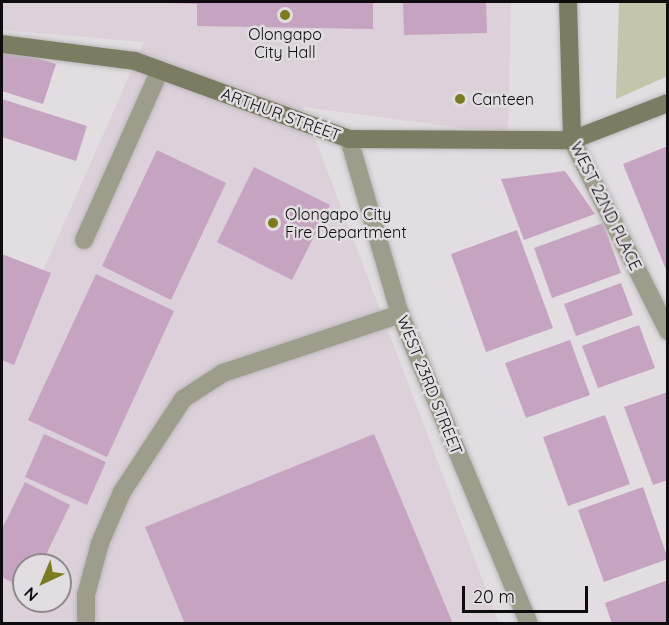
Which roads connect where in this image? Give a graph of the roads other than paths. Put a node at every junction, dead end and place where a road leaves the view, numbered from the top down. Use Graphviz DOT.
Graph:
graph roads {
  1 [pos="568,2"];
  2 [pos="2,44"];
  3 [pos="160,70"];
  4 [pos="668,103"];
  5 [pos="349,139"];
  6 [pos="572,140"];
  7 [pos="84,240"];
  8 [pos="400,314"];
  9 [pos="668,331"];
  10 [pos="86,624"];
  11 [pos="529,624"];
  1 -- 6 [label="street, WEST 22ND PLACE"];
  2 -- 3 [label="street, ARTHUR STREET"];
  3 -- 5 [label="street, ARTHUR STREET"];
  3 -- 7 [label="street"];
  4 -- 6 [label="street, ARTHUR STREET"];
  5 -- 6 [label="street, ARTHUR STREET"];
  5 -- 8 [label="street, WEST 23RD STREET"];
  6 -- 9 [label="street, WEST 22ND PLACE"];
  8 -- 10 [label="street"];
  8 -- 11 [label="street, WEST 23RD STREET"];
}
